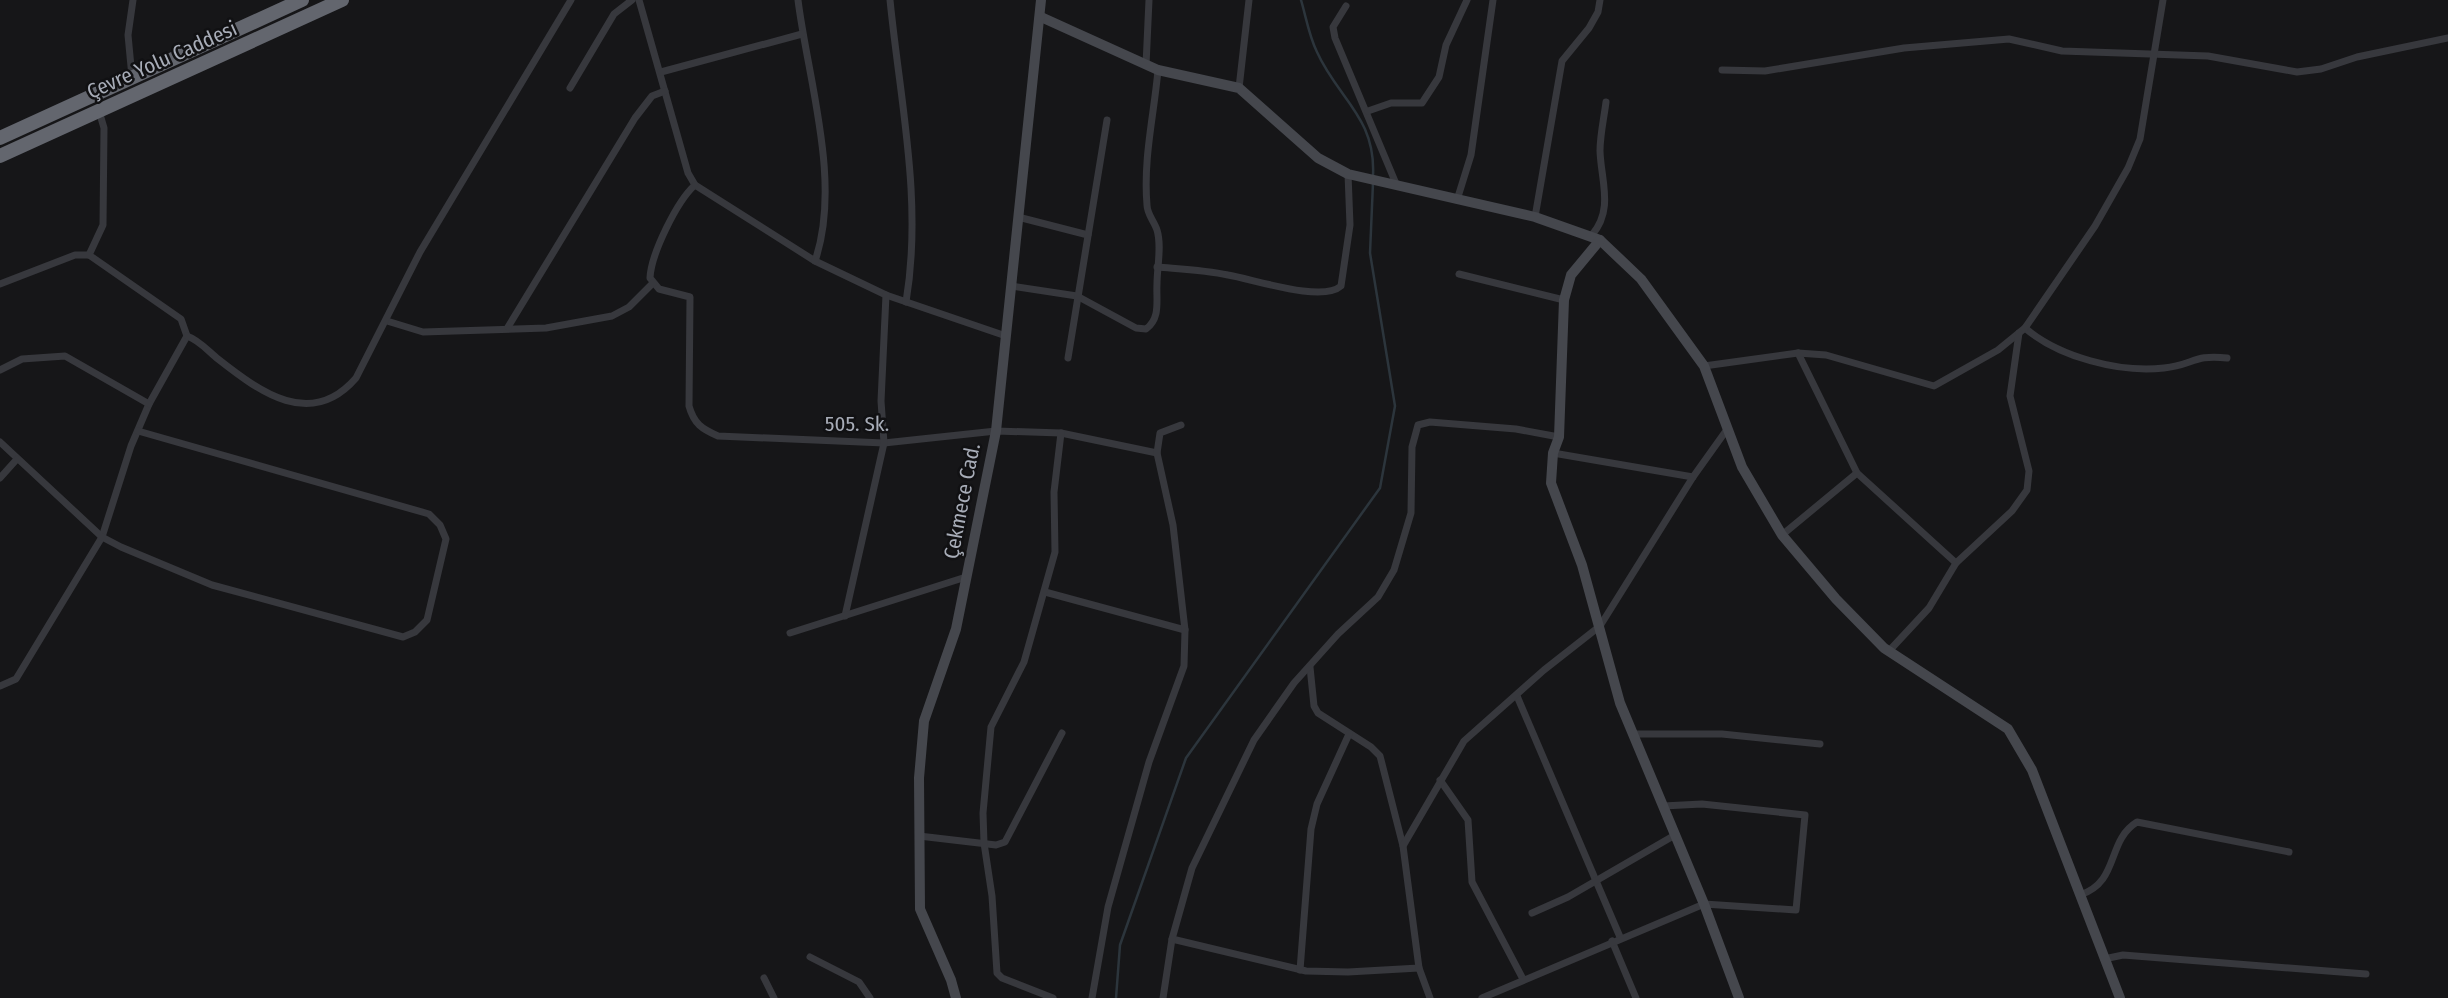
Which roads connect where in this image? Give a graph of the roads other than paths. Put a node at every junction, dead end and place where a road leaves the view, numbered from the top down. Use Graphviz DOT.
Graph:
graph roads {
  1 [pos="133,0"];
  2 [pos="302,0"];
  3 [pos="342,0"];
  4 [pos="571,0"];
  5 [pos="632,0"];
  6 [pos="639,0"];
  7 [pos="798,0"];
  8 [pos="891,0"];
  9 [pos="1041,0"];
  10 [pos="1149,0"];
  11 [pos="1249,0"];
  12 [pos="1467,0"];
  13 [pos="1493,0"];
  14 [pos="1600,0"];
  15 [pos="2163,0"];
  16 [pos="1346,6"];
  17 [pos="1041,17"];
  18 [pos="802,34"];
  19 [pos="2448,38"];
  20 [pos="2154,55"];
  21 [pos="1146,65"];
  22 [pos="1158,70"];
  23 [pos="1722,70"];
  24 [pos="661,72"];
  25 [pos="132,78"];
  26 [pos="570,88"];
  27 [pos="1239,88"];
  28 [pos="665,91"];
  29 [pos="1606,102"];
  30 [pos="100,111"];
  31 [pos="1368,111"];
  32 [pos="1107,120"];
  33 [pos="0,138"];
  34 [pos="0,156"];
  35 [pos="1348,174"];
  36 [pos="695,185"];
  37 [pos="1398,186"];
  38 [pos="1456,201"];
  39 [pos="1018,217"];
  40 [pos="1535,217"];
  41 [pos="1088,235"];
  42 [pos="1596,237"];
  43 [pos="89,255"];
  44 [pos="815,261"];
  45 [pos="1157,267"];
  46 [pos="1459,274"];
  47 [pos="653,283"];
  48 [pos="0,284"];
  49 [pos="1012,286"];
  50 [pos="886,295"];
  51 [pos="1077,296"];
  52 [pos="1564,300"];
  53 [pos="906,302"];
  54 [pos="387,321"];
  55 [pos="508,327"];
  56 [pos="2022,330"];
  57 [pos="187,336"];
  58 [pos="1006,336"];
  59 [pos="1798,353"];
  60 [pos="1068,358"];
  61 [pos="2227,358"];
  62 [pos="1704,366"];
  63 [pos="0,370"];
  64 [pos="149,404"];
  65 [pos="1181,425"];
  66 [pos="1728,428"];
  67 [pos="138,431"];
  68 [pos="996,431"];
  69 [pos="1061,433"];
  70 [pos="1559,438"];
  71 [pos="0,442"];
  72 [pos="884,443"];
  73 [pos="1157,453"];
  74 [pos="1553,453"];
  75 [pos="18,459"];
  76 [pos="1857,473"];
  77 [pos="1693,477"];
  78 [pos="0,478"];
  79 [pos="1782,535"];
  80 [pos="102,537"];
  81 [pos="1956,563"];
  82 [pos="966,577"];
  83 [pos="1045,592"];
  84 [pos="845,616"];
  85 [pos="1600,626"];
  86 [pos="1185,630"];
  87 [pos="790,633"];
  88 [pos="1889,651"];
  89 [pos="1310,667"];
  90 [pos="0,686"];
  91 [pos="1517,696"];
  92 [pos="1062,733"];
  93 [pos="1349,734"];
  94 [pos="1634,734"];
  95 [pos="1820,744"];
  96 [pos="1440,780"];
  97 [pos="1663,806"];
  98 [pos="1675,835"];
  99 [pos="919,836"];
  100 [pos="984,844"];
  101 [pos="1403,846"];
  102 [pos="2289,852"];
  103 [pos="1594,880"];
  104 [pos="2080,895"];
  105 [pos="1704,904"];
  106 [pos="1532,913"];
  107 [pos="1620,937"];
  108 [pos="1172,939"];
  109 [pos="1612,941"];
  110 [pos="810,957"];
  111 [pos="2104,959"];
  112 [pos="1419,968"];
  113 [pos="1300,970"];
  114 [pos="2366,974"];
  115 [pos="764,978"];
  116 [pos="1523,979"];
  117 [pos="1734,997"];
  118 [pos="775,998"];
  119 [pos="870,998"];
  120 [pos="956,998"];
  121 [pos="1053,998"];
  122 [pos="1092,998"];
  123 [pos="1163,998"];
  124 [pos="1430,998"];
  125 [pos="1482,998"];
  126 [pos="1636,998"];
  127 [pos="2120,998"];
  1 -- 25 [label="street"];
  2 -- 25 [label="highway, Çevre Yolu Caddesi"];
  3 -- 30 [label="highway, Çevre Yolu Caddesi"];
  4 -- 54 [label="street"];
  5 -- 26 [label="street"];
  6 -- 24 [label="street"];
  7 -- 18 [label="street"];
  8 -- 53 [label="street"];
  9 -- 17 [label="street, Çekmece Cad."];
  10 -- 21 [label="street"];
  11 -- 27 [label="street"];
  12 -- 31 [label="street"];
  13 -- 38 [label="street"];
  14 -- 40 [label="street"];
  15 -- 20 [label="street"];
  16 -- 31 [label="street"];
  17 -- 21 [label="street"];
  17 -- 39 [label="street, Çekmece Cad."];
  18 -- 24 [label="street"];
  18 -- 44 [label="street"];
  19 -- 20 [label="street"];
  20 -- 23 [label="street"];
  20 -- 56 [label="street"];
  21 -- 22 [label="street"];
  22 -- 27 [label="street"];
  22 -- 45 [label="street"];
  24 -- 28 [label="street"];
  25 -- 33 [label="highway, Çevre Yolu Caddesi"];
  27 -- 35 [label="street"];
  28 -- 36 [label="street"];
  28 -- 55 [label="street"];
  29 -- 42 [label="street"];
  30 -- 34 [label="highway, Çevre Yolu Caddesi"];
  30 -- 43 [label="street"];
  31 -- 37 [label="street"];
  32 -- 41 [label="street"];
  35 -- 37 [label="street"];
  35 -- 45 [label="street"];
  36 -- 44 [label="street"];
  36 -- 47 [label="street"];
  37 -- 38 [label="street"];
  38 -- 40 [label="street"];
  39 -- 41 [label="street"];
  39 -- 49 [label="street, Çekmece Cad."];
  40 -- 42 [label="street"];
  41 -- 51 [label="street"];
  42 -- 52 [label="street"];
  42 -- 62 [label="street"];
  43 -- 48 [label="street"];
  43 -- 57 [label="street"];
  44 -- 50 [label="street"];
  45 -- 51 [label="street"];
  46 -- 52 [label="street"];
  47 -- 55 [label="street"];
  47 -- 72 [label="street, 505. Sk."];
  49 -- 51 [label="street"];
  49 -- 58 [label="street, Çekmece Cad."];
  50 -- 53 [label="street"];
  50 -- 72 [label="street"];
  51 -- 60 [label="street"];
  52 -- 70 [label="street"];
  53 -- 58 [label="street"];
  54 -- 55 [label="street"];
  54 -- 57 [label="street"];
  56 -- 59 [label="street"];
  56 -- 61 [label="street"];
  56 -- 81 [label="street"];
  57 -- 64 [label="street"];
  58 -- 68 [label="street, Çekmece Cad."];
  59 -- 62 [label="street"];
  59 -- 76 [label="street"];
  62 -- 66 [label="street"];
  63 -- 64 [label="street"];
  64 -- 67 [label="street"];
  65 -- 73 [label="street"];
  66 -- 77 [label="street"];
  66 -- 79 [label="street"];
  67 -- 80 [label="street"];
  67 -- 80 [label="street"];
  68 -- 69 [label="street, 505. Sk."];
  68 -- 72 [label="street, 505. Sk."];
  68 -- 82 [label="street, Çekmece Cad."];
  69 -- 73 [label="street, 505. Sk."];
  69 -- 83 [label="street"];
  70 -- 74 [label="street"];
  70 -- 89 [label="street"];
  71 -- 75 [label="street"];
  72 -- 84 [label="street"];
  73 -- 86 [label="street"];
  74 -- 77 [label="street"];
  74 -- 85 [label="street"];
  75 -- 78 [label="street"];
  75 -- 80 [label="street"];
  76 -- 79 [label="street"];
  76 -- 81 [label="street"];
  77 -- 85 [label="street"];
  79 -- 88 [label="street"];
  80 -- 90 [label="street"];
  81 -- 88 [label="street"];
  82 -- 84 [label="street"];
  82 -- 99 [label="street, Çekmece Cad."];
  83 -- 86 [label="street"];
  83 -- 100 [label="street"];
  84 -- 87 [label="street"];
  85 -- 91 [label="street"];
  85 -- 94 [label="street"];
  86 -- 122 [label="street"];
  88 -- 104 [label="street"];
  89 -- 93 [label="street"];
  89 -- 108 [label="street"];
  91 -- 96 [label="street"];
  91 -- 103 [label="street"];
  92 -- 100 [label="street"];
  93 -- 101 [label="street"];
  93 -- 113 [label="street"];
  94 -- 95 [label="street"];
  94 -- 97 [label="street"];
  96 -- 101 [label="street"];
  96 -- 116 [label="street"];
  97 -- 98 [label="street"];
  97 -- 105 [label="street"];
  98 -- 103 [label="street"];
  98 -- 105 [label="street"];
  99 -- 100 [label="street"];
  99 -- 120 [label="street, Çekmece Cad."];
  100 -- 121 [label="street"];
  101 -- 112 [label="street"];
  102 -- 104 [label="street"];
  103 -- 106 [label="street"];
  103 -- 107 [label="street"];
  104 -- 111 [label="street"];
  105 -- 107 [label="street"];
  105 -- 117 [label="street"];
  107 -- 109 [label="street"];
  108 -- 113 [label="street"];
  108 -- 123 [label="street"];
  109 -- 116 [label="street"];
  109 -- 126 [label="street"];
  110 -- 119 [label="street"];
  111 -- 114 [label="street"];
  111 -- 127 [label="street"];
  112 -- 113 [label="street"];
  112 -- 124 [label="street"];
  115 -- 118 [label="street"];
  116 -- 125 [label="street"];
}
